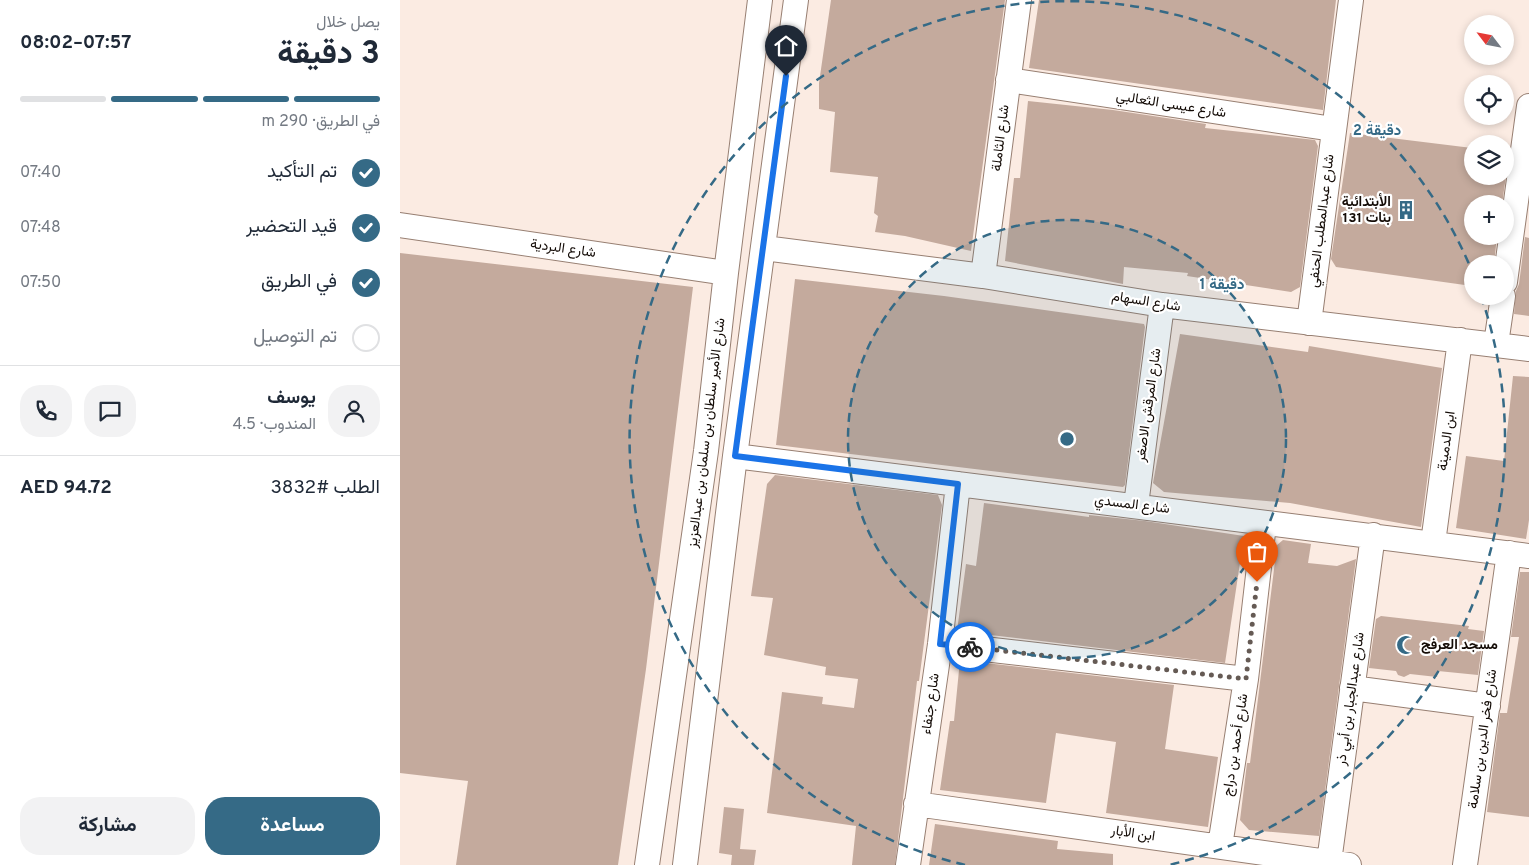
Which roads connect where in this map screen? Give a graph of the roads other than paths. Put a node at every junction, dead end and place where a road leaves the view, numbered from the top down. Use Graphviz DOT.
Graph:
graph roads {
  1 [pos="760,0"];
  2 [pos="796,0"];
  3 [pos="1019,0"];
  4 [pos="1351,0"];
  5 [pos="1008,80"];
  6 [pos="1529,106"];
  7 [pos="1333,129"];
  8 [pos="1526,152"];
  9 [pos="400,224"];
  10 [pos="764,248"];
  11 [pos="1509,255"];
  12 [pos="726,273"];
  13 [pos="983,276"];
  14 [pos="1162,305"];
  15 [pos="1502,305"];
  16 [pos="1309,323"];
  17 [pos="1460,340"];
  18 [pos="1496,344"];
  19 [pos="1529,349"];
  20 [pos="735,456"];
  21 [pos="958,484"];
  22 [pos="1136,505"];
  23 [pos="1264,524"];
  24 [pos="1373,535"];
  25 [pos="1433,543"];
  26 [pos="1519,554"];
  27 [pos="940,644"];
  28 [pos="1246,679"];
  29 [pos="1352,688"];
  30 [pos="1488,706"];
  31 [pos="916,804"];
  32 [pos="1220,846"];
  33 [pos="1339,864"];
  34 [pos="647,865"];
  35 [pos="685,865"];
  36 [pos="908,865"];
  37 [pos="1465,865"];
  1 -- 12 [label="street, شارع الأمير سلطان بن سلمان بن عبدالعزيز"];
  2 -- 10 [label="street"];
  3 -- 5 [label="street, شارع الثاملة"];
  4 -- 7 [label="street, شارع عبدالمطلب الحنفي"];
  5 -- 7 [label="street, شارع عيسى الثعالبي"];
  5 -- 13 [label="street, شارع الثاملة"];
  6 -- 8 [label="street"];
  7 -- 16 [label="street, شارع عبدالمطلب الحنفي"];
  8 -- 11 [label="street"];
  9 -- 12 [label="street, شارع البردية"];
  10 -- 13 [label="street, شارع السهام"];
  10 -- 20 [label="street"];
  12 -- 34 [label="street, شارع الأمير سلطان بن سلمان بن عبدالعزيز"];
  13 -- 14 [label="street, شارع السهام"];
  14 -- 16 [label="street, شارع السهام"];
  14 -- 22 [label="street, شارع المرقش الاصغر"];
  15 -- 18 [label="street"];
  16 -- 17 [label="street, شارع السهام"];
  17 -- 18 [label="street, شارع السهام"];
  17 -- 25 [label="street, ابن الدمينة"];
  18 -- 19 [label="street, شارع السهام"];
  20 -- 21 [label="street, شارع المسدي"];
  20 -- 35 [label="street"];
  21 -- 22 [label="street, شارع المسدي"];
  21 -- 27 [label="street, شارع جنفاء"];
  22 -- 23 [label="street, شارع المسدي"];
  23 -- 24 [label="street, شارع المسدي"];
  23 -- 28 [label="street, شارع أحمد بن دراج"];
  24 -- 25 [label="street, شارع المسدي"];
  24 -- 29 [label="street, شارع عبدالجبار بن أبي ذر"];
  25 -- 26 [label="street, شارع المسدي"];
  26 -- 30 [label="street, شارع فخر الدين بن سلامة"];
  27 -- 28 [label="street"];
  27 -- 31 [label="street, شارع جنفاء"];
  28 -- 32 [label="street, شارع أحمد بن دراج"];
  29 -- 30 [label="street"];
  29 -- 33 [label="street, شارع عبدالجبار بن أبي ذر"];
  30 -- 37 [label="street, شارع فخر الدين بن سلامة"];
  31 -- 32 [label="street, ابن الأبار"];
  31 -- 36 [label="street, شارع جنفاء"];
  32 -- 33 [label="street, ابن الأبار"];
}
